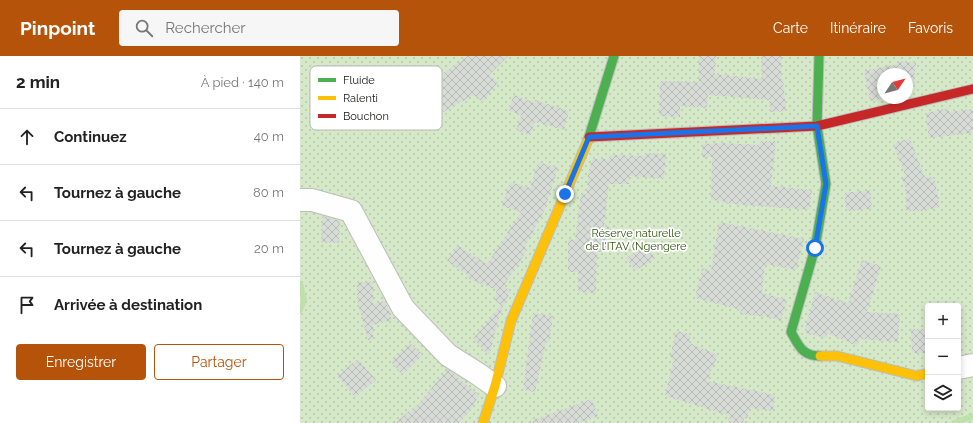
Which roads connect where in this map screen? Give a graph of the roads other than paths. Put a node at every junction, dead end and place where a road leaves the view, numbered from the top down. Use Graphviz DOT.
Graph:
graph roads {
  1 [pos="614,56"];
  2 [pos="819,56"];
  3 [pos="973,89"];
  4 [pos="817,126"];
  5 [pos="589,137"];
  6 [pos="300,200"];
  7 [pos="973,365"];
  8 [pos="961,367"];
  9 [pos="925,374"];
  10 [pos="495,386"];
  11 [pos="483,423"];
  1 -- 5 [label="street"];
  2 -- 4 [label="street"];
  3 -- 4 [label="street"];
  4 -- 5 [label="street"];
  4 -- 9 [label="street"];
  5 -- 10 [label="street"];
  6 -- 10 [label="street"];
  7 -- 8 [label="street"];
  10 -- 11 [label="street"];
}
